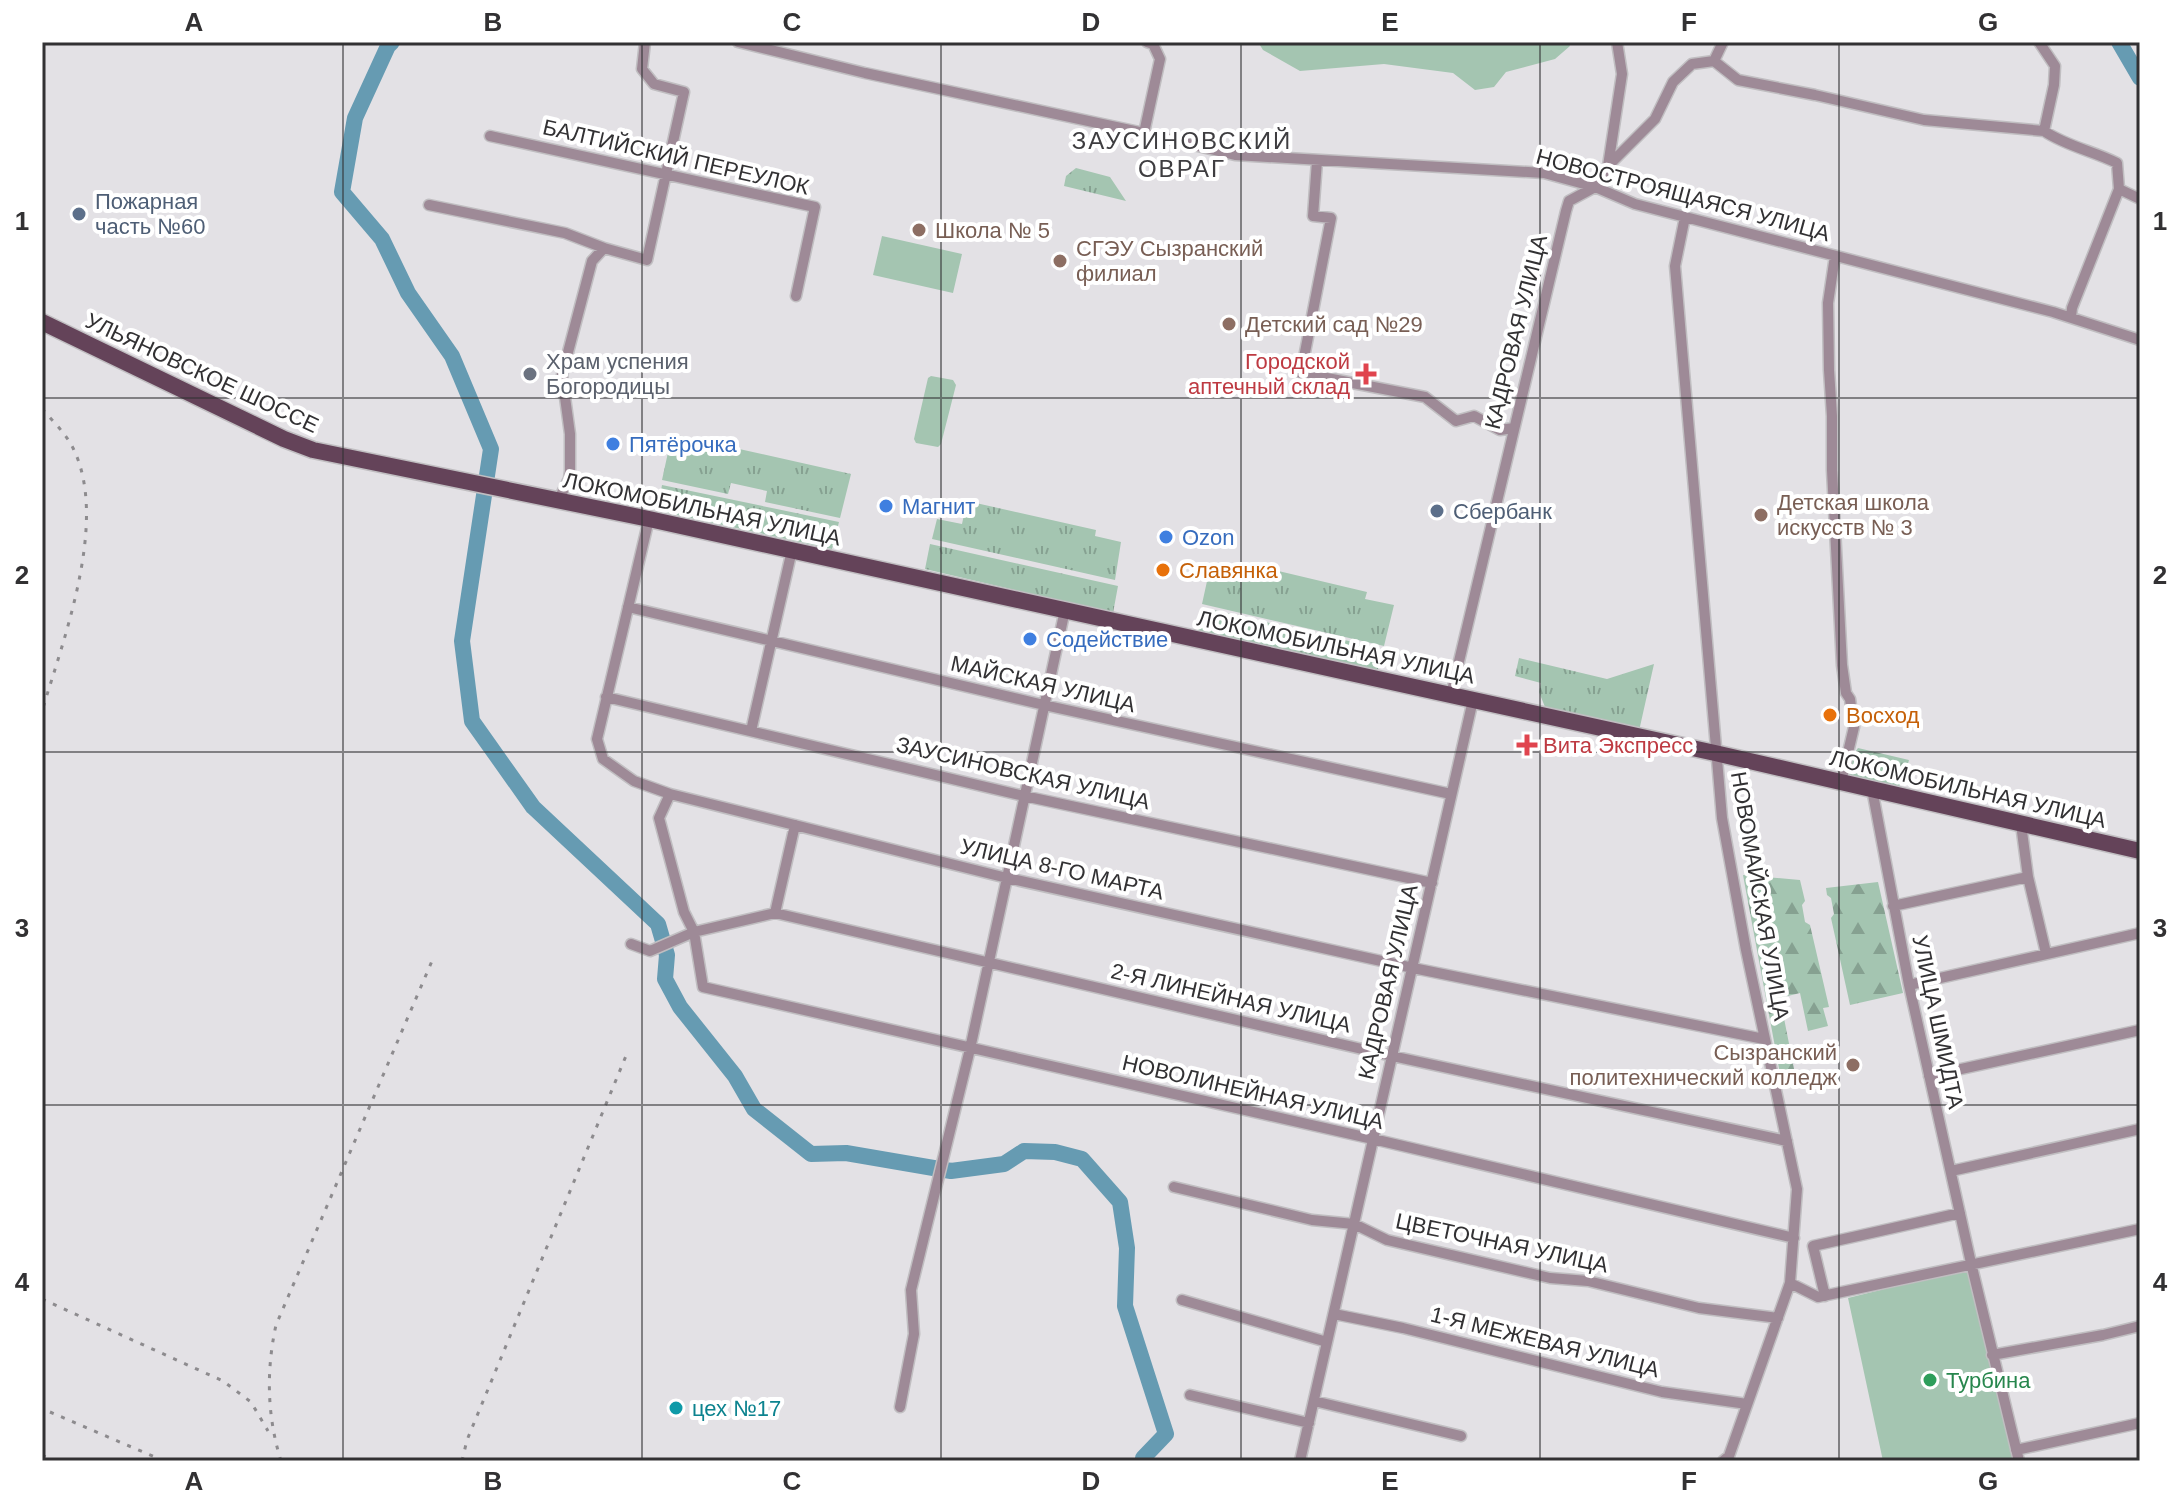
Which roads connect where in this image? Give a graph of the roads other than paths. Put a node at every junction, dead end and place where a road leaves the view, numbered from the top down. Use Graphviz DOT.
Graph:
graph roads {
  1 [pos="645,42"];
  2 [pos="738,42"];
  3 [pos="1147,42"];
  4 [pos="1617,42"];
  5 [pos="1723,42"];
  6 [pos="2039,42"];
  7 [pos="1714,61"];
  8 [pos="2044,131"];
  9 [pos="1144,133"];
  10 [pos="490,136"];
  11 [pos="1317,161"];
  12 [pos="1608,166"];
  13 [pos="666,174"];
  14 [pos="1595,187"];
  15 [pos="2119,189"];
  16 [pos="2140,199"];
  17 [pos="429,205"];
  18 [pos="1685,217"];
  19 [pos="604,248"];
  20 [pos="1835,256"];
  21 [pos="796,296"];
  22 [pos="2071,317"];
  23 [pos="42,322"];
  24 [pos="2140,340"];
  25 [pos="1514,428"];
  26 [pos="520,492"];
  27 [pos="558,501"];
  28 [pos="649,519"];
  29 [pos="792,550"];
  30 [pos="628,607"];
  31 [pos="1065,610"];
  32 [pos="773,641"];
  33 [pos="1451,695"];
  34 [pos="606,697"];
  35 [pos="1473,700"];
  36 [pos="1044,705"];
  37 [pos="751,731"];
  38 [pos="1715,753"];
  39 [pos="1841,782"];
  40 [pos="1872,789"];
  41 [pos="670,794"];
  42 [pos="1451,794"];
  43 [pos="1024,796"];
  44 [pos="2021,824"];
  45 [pos="795,825"];
  46 [pos="2140,851"];
  47 [pos="2028,877"];
  48 [pos="1007,878"];
  49 [pos="1432,883"];
  50 [pos="1893,906"];
  51 [pos="775,913"];
  52 [pos="694,932"];
  53 [pos="2140,933"];
  54 [pos="631,944"];
  55 [pos="2046,953"];
  56 [pos="989,962"];
  57 [pos="1413,968"];
  58 [pos="1909,985"];
  59 [pos="2140,1030"];
  60 [pos="1764,1039"];
  61 [pos="970,1049"];
  62 [pos="1392,1056"];
  63 [pos="1929,1076"];
  64 [pos="2140,1129"];
  65 [pos="1373,1139"];
  66 [pos="1787,1141"];
  67 [pos="1951,1171"];
  68 [pos="1174,1187"];
  69 [pos="1960,1213"];
  70 [pos="1354,1224"];
  71 [pos="2140,1229"];
  72 [pos="1794,1238"];
  73 [pos="1971,1263"];
  74 [pos="1790,1283"];
  75 [pos="1825,1296"];
  76 [pos="1182,1300"];
  77 [pos="1334,1314"];
  78 [pos="1778,1318"];
  79 [pos="2140,1326"];
  80 [pos="1327,1342"];
  81 [pos="1992,1355"];
  82 [pos="1190,1395"];
  83 [pos="1314,1401"];
  84 [pos="1747,1404"];
  85 [pos="900,1407"];
  86 [pos="1309,1423"];
  87 [pos="2140,1423"];
  88 [pos="1461,1436"];
  89 [pos="2018,1456"];
  90 [pos="1727,1459"];
  91 [pos="1300,1461"];
  1 -- 13 [label="street"];
  2 -- 9 [label="street, НОВОСТРОЯЩАЯСЯ УЛИЦА"];
  3 -- 9 [label="street"];
  4 -- 12 [label="street, КАДРОВАЯ УЛИЦА"];
  5 -- 7 [label="street"];
  6 -- 8 [label="street"];
  7 -- 8 [label="street"];
  7 -- 12 [label="street"];
  8 -- 15 [label="street"];
  9 -- 11 [label="street, НОВОСТРОЯЩАЯСЯ УЛИЦА"];
  10 -- 13 [label="street, БАЛТИЙСКИЙ ПЕРЕУЛОК"];
  11 -- 14 [label="street, НОВОСТРОЯЩАЯСЯ УЛИЦА"];
  11 -- 25 [label="street"];
  12 -- 14 [label="street, КАДРОВАЯ УЛИЦА"];
  13 -- 19 [label="street"];
  13 -- 21 [label="street, БАЛТИЙСКИЙ ПЕРЕУЛОК"];
  14 -- 18 [label="street, НОВОСТРОЯЩАЯСЯ УЛИЦА"];
  14 -- 25 [label="street, КАДРОВАЯ УЛИЦА"];
  15 -- 16 [label="street"];
  15 -- 22 [label="street"];
  17 -- 19 [label="street"];
  18 -- 20 [label="street, НОВОСТРОЯЩАЯСЯ УЛИЦА"];
  18 -- 38 [label="street, НОВОМАЙСКАЯ УЛИЦА"];
  19 -- 27 [label="street"];
  20 -- 22 [label="street, НОВОСТРОЯЩАЯСЯ УЛИЦА"];
  20 -- 39 [label="street"];
  22 -- 24 [label="street, НОВОСТРОЯЩАЯСЯ УЛИЦА"];
  23 -- 26 [label="main road, УЛЬЯНОВСКОЕ ШОССЕ"];
  25 -- 33 [label="street, КАДРОВАЯ УЛИЦА"];
  26 -- 27 [label="main road, ЛОКОМОБИЛЬНАЯ УЛИЦА"];
  27 -- 28 [label="main road, ЛОКОМОБИЛЬНАЯ УЛИЦА"];
  28 -- 29 [label="main road, ЛОКОМОБИЛЬНАЯ УЛИЦА"];
  28 -- 30 [label="street, УЛИЦА 8-ГО МАРТА"];
  29 -- 31 [label="main road, ЛОКОМОБИЛЬНАЯ УЛИЦА"];
  29 -- 32 [label="street"];
  30 -- 32 [label="street, МАЙСКАЯ УЛИЦА"];
  30 -- 34 [label="street, УЛИЦА 8-ГО МАРТА"];
  31 -- 33 [label="main road, ЛОКОМОБИЛЬНАЯ УЛИЦА"];
  31 -- 36 [label="street"];
  32 -- 36 [label="street, МАЙСКАЯ УЛИЦА"];
  32 -- 37 [label="street"];
  33 -- 35 [label="main road, ЛОКОМОБИЛЬНАЯ УЛИЦА"];
  34 -- 37 [label="street, ЗАУСИНОВСКАЯ УЛИЦА"];
  34 -- 41 [label="street, УЛИЦА 8-ГО МАРТА"];
  35 -- 38 [label="main road, ЛОКОМОБИЛЬНАЯ УЛИЦА"];
  35 -- 42 [label="street, КАДРОВАЯ УЛИЦА"];
  36 -- 42 [label="street, МАЙСКАЯ УЛИЦА"];
  36 -- 43 [label="street"];
  37 -- 43 [label="street, ЗАУСИНОВСКАЯ УЛИЦА"];
  38 -- 39 [label="main road, ЛОКОМОБИЛЬНАЯ УЛИЦА"];
  38 -- 60 [label="street, НОВОМАЙСКАЯ УЛИЦА"];
  39 -- 40 [label="main road, ЛОКОМОБИЛЬНАЯ УЛИЦА"];
  40 -- 44 [label="main road, ЛОКОМОБИЛЬНАЯ УЛИЦА"];
  40 -- 50 [label="street, УЛИЦА ШМИДТА"];
  41 -- 45 [label="street, УЛИЦА 8-ГО МАРТА"];
  41 -- 52 [label="street"];
  42 -- 49 [label="street, КАДРОВАЯ УЛИЦА"];
  43 -- 48 [label="street"];
  43 -- 49 [label="street, ЗАУСИНОВСКАЯ УЛИЦА"];
  44 -- 46 [label="main road, ЛОКОМОБИЛЬНАЯ УЛИЦА"];
  44 -- 47 [label="street"];
  45 -- 48 [label="street, УЛИЦА 8-ГО МАРТА"];
  45 -- 51 [label="street"];
  47 -- 50 [label="street"];
  47 -- 55 [label="street"];
  48 -- 56 [label="street"];
  48 -- 57 [label="street, УЛИЦА 8-ГО МАРТА"];
  49 -- 57 [label="street, КАДРОВАЯ УЛИЦА"];
  50 -- 58 [label="street, УЛИЦА ШМИДТА"];
  51 -- 52 [label="street, 2-Я ЛИНЕЙНАЯ УЛИЦА"];
  51 -- 56 [label="street, 2-Я ЛИНЕЙНАЯ УЛИЦА"];
  52 -- 54 [label="street, 2-Я ЛИНЕЙНАЯ УЛИЦА"];
  52 -- 61 [label="street, НОВОЛИНЕЙНАЯ УЛИЦА"];
  53 -- 55 [label="street"];
  55 -- 58 [label="street"];
  56 -- 61 [label="street"];
  56 -- 62 [label="street, 2-Я ЛИНЕЙНАЯ УЛИЦА"];
  57 -- 60 [label="street, УЛИЦА 8-ГО МАРТА"];
  57 -- 62 [label="street, КАДРОВАЯ УЛИЦА"];
  58 -- 63 [label="street, УЛИЦА ШМИДТА"];
  59 -- 63 [label="street"];
  60 -- 66 [label="street, НОВОМАЙСКАЯ УЛИЦА"];
  61 -- 65 [label="street, НОВОЛИНЕЙНАЯ УЛИЦА"];
  61 -- 85 [label="street"];
  62 -- 65 [label="street, КАДРОВАЯ УЛИЦА"];
  62 -- 66 [label="street, 2-Я ЛИНЕЙНАЯ УЛИЦА"];
  63 -- 67 [label="street, УЛИЦА ШМИДТА"];
  64 -- 67 [label="street"];
  65 -- 70 [label="street, КАДРОВАЯ УЛИЦА"];
  65 -- 72 [label="street, НОВОЛИНЕЙНАЯ УЛИЦА"];
  66 -- 72 [label="street, НОВОМАЙСКАЯ УЛИЦА"];
  67 -- 69 [label="street, УЛИЦА ШМИДТА"];
  68 -- 70 [label="street, ЦВЕТОЧНАЯ УЛИЦА"];
  69 -- 73 [label="street, УЛИЦА ШМИДТА"];
  69 -- 75 [label="street"];
  70 -- 77 [label="street, КАДРОВАЯ УЛИЦА"];
  70 -- 78 [label="street, ЦВЕТОЧНАЯ УЛИЦА"];
  71 -- 73 [label="street"];
  72 -- 74 [label="street, НОВОМАЙСКАЯ УЛИЦА"];
  73 -- 75 [label="street"];
  73 -- 81 [label="street, УЛИЦА ШМИДТА"];
  74 -- 75 [label="street"];
  74 -- 78 [label="street, НОВОМАЙСКАЯ УЛИЦА"];
  76 -- 80 [label="street"];
  77 -- 80 [label="street, КАДРОВАЯ УЛИЦА"];
  77 -- 84 [label="street, 1-Я МЕЖЕВАЯ УЛИЦА"];
  78 -- 84 [label="street, НОВОМАЙСКАЯ УЛИЦА"];
  79 -- 81 [label="street"];
  80 -- 83 [label="street, КАДРОВАЯ УЛИЦА"];
  81 -- 89 [label="street, УЛИЦА ШМИДТА"];
  82 -- 86 [label="street"];
  83 -- 86 [label="street, КАДРОВАЯ УЛИЦА"];
  83 -- 88 [label="street"];
  84 -- 90 [label="street, НОВОМАЙСКАЯ УЛИЦА"];
  86 -- 91 [label="street, КАДРОВАЯ УЛИЦА"];
  87 -- 89 [label="street"];
}
